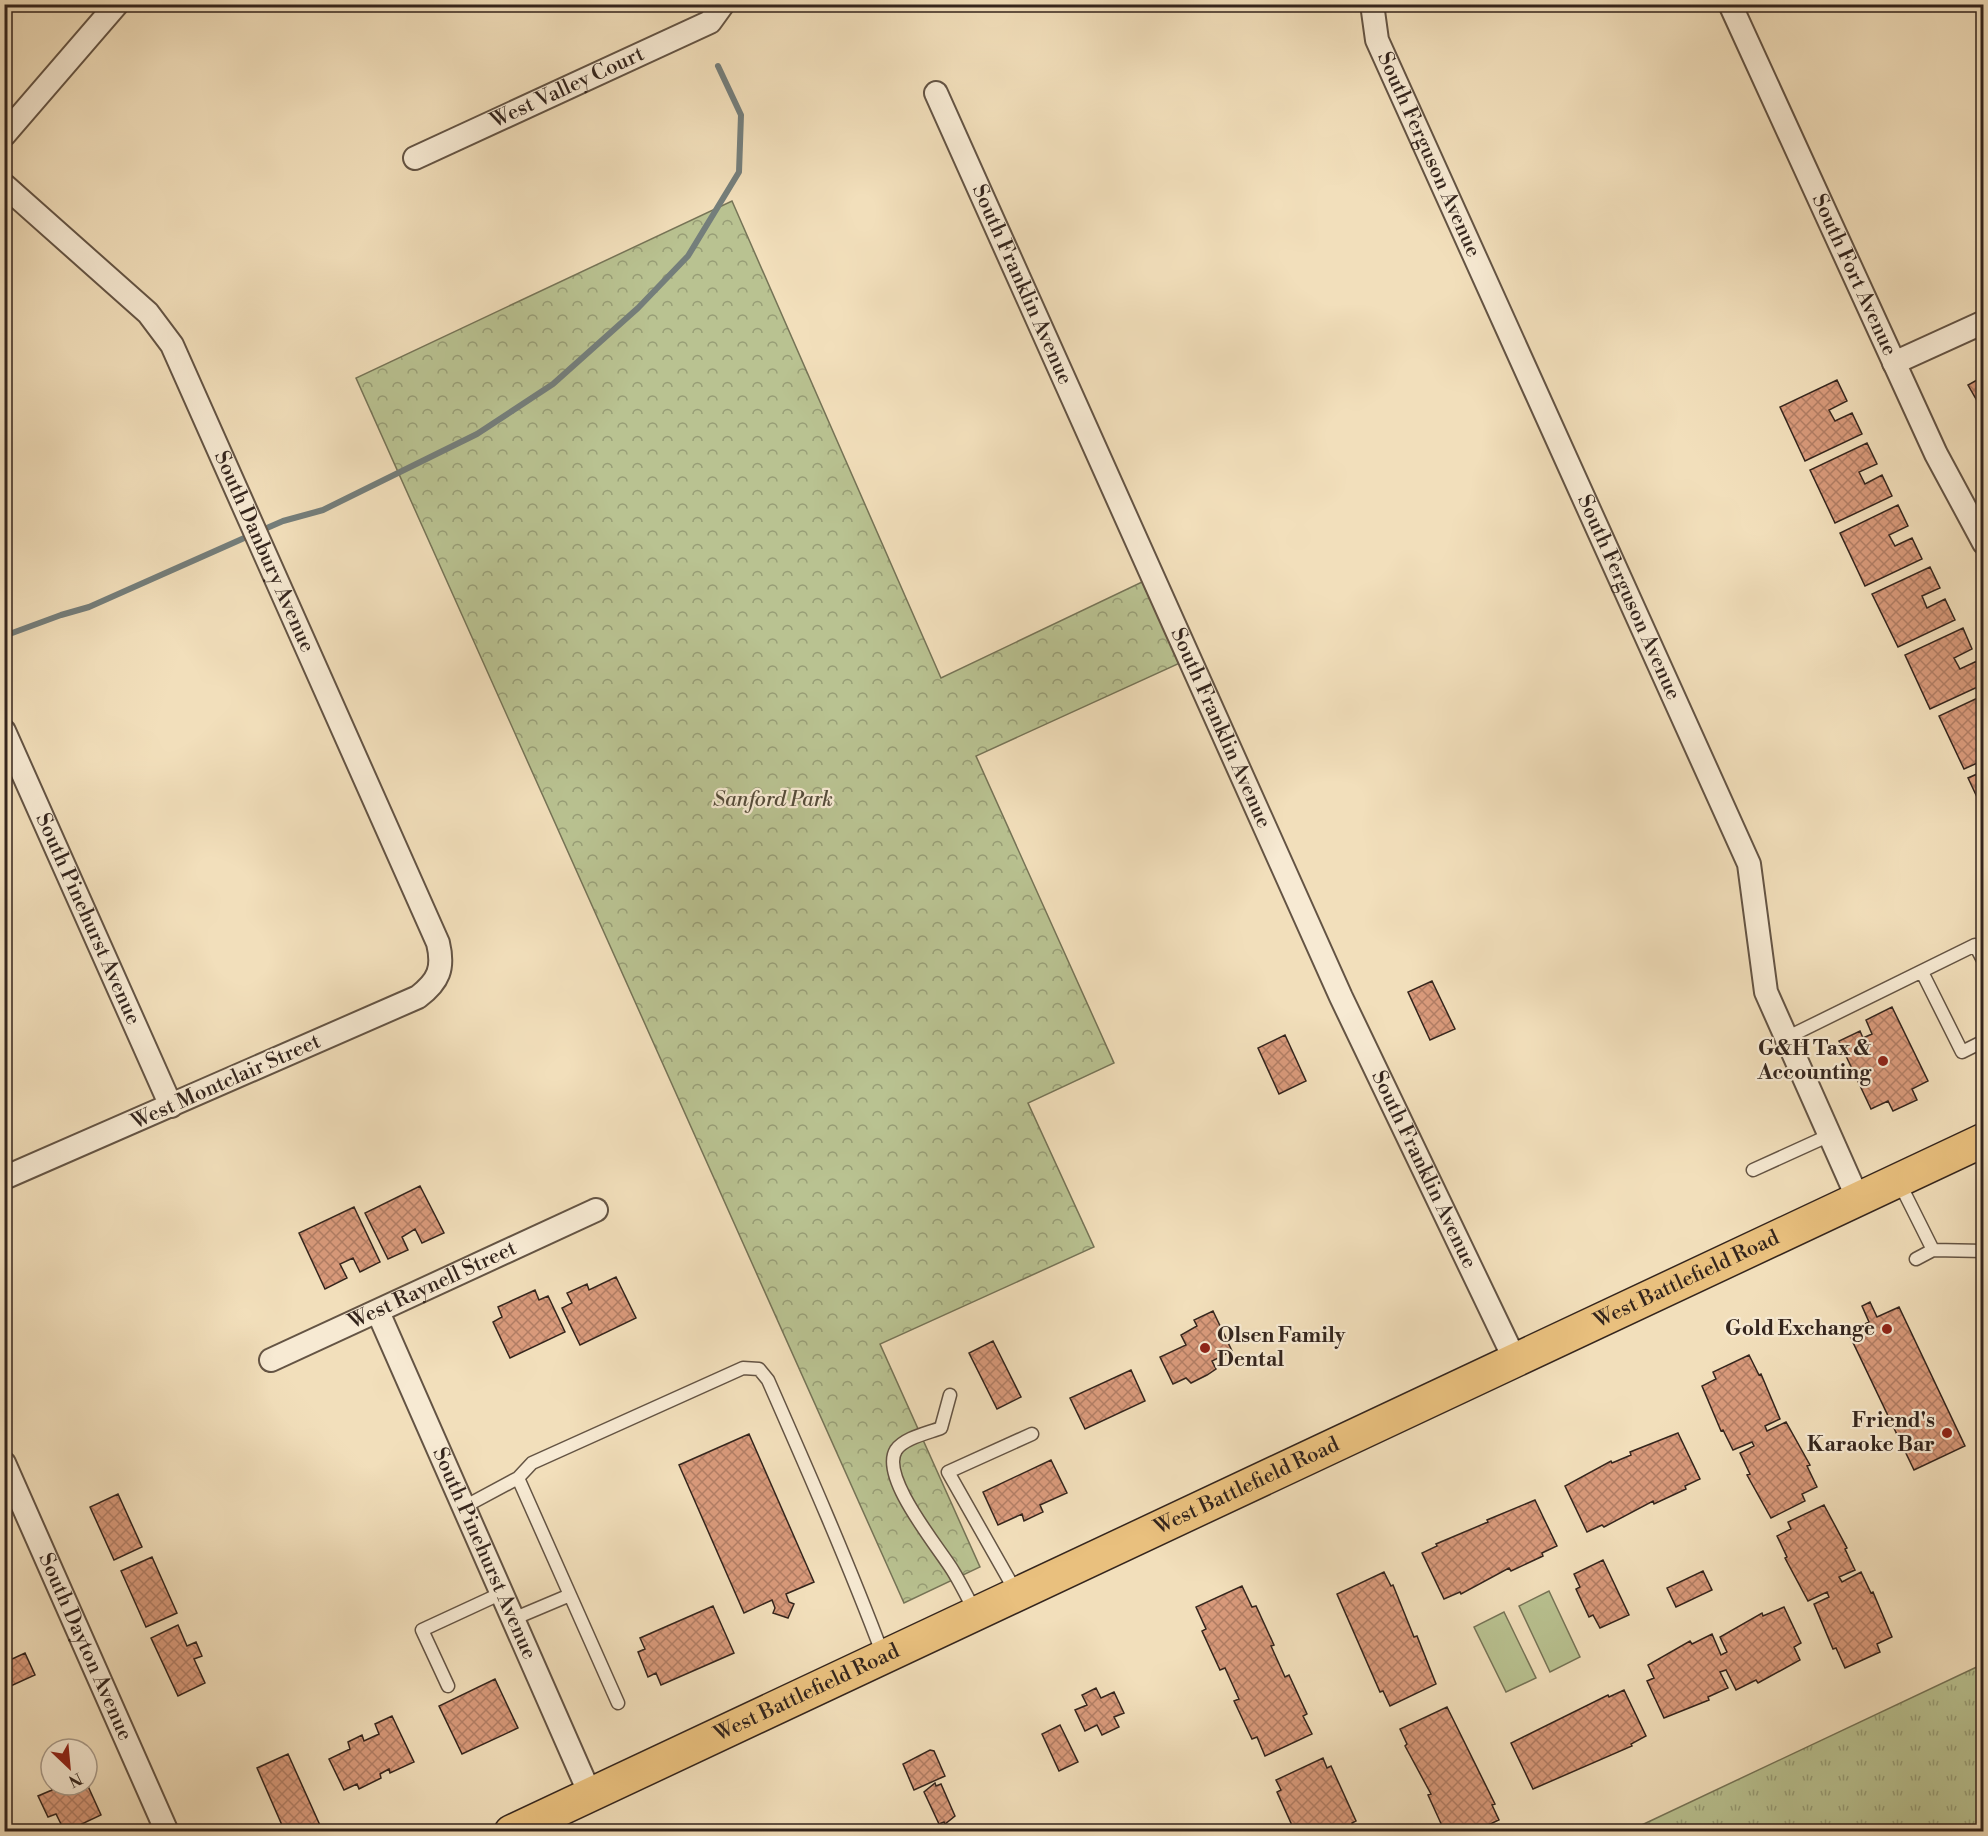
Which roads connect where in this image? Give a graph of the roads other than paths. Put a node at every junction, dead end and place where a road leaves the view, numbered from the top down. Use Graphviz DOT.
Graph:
graph roads {
  1 [pos="117,4"];
  2 [pos="1372,4"];
  3 [pos="1730,4"];
  4 [pos="720,10"];
  5 [pos="936,93"];
  6 [pos="4,135"];
  7 [pos="415,158"];
  8 [pos="4,184"];
  9 [pos="1983,322"];
  10 [pos="1894,363"];
  11 [pos="1983,543"];
  12 [pos="4,731"];
  13 [pos="1983,962"];
  14 [pos="1922,972"];
  15 [pos="440,974"];
  16 [pos="1786,1038"];
  17 [pos="1983,1041"];
  18 [pos="171,1106"];
  19 [pos="1830,1135"];
  20 [pos="1983,1140"];
  21 [pos="1753,1170"];
  22 [pos="4,1179"];
  23 [pos="1898,1180"];
  24 [pos="1858,1199"];
  25 [pos="596,1210"];
  26 [pos="1933,1250"];
  27 [pos="1983,1251"];
  28 [pos="1916,1259"];
  29 [pos="378,1312"];
  30 [pos="272,1360"];
  31 [pos="1515,1360"];
  32 [pos="950,1395"];
  33 [pos="1032,1434"];
  34 [pos="4,1463"];
  35 [pos="518,1478"];
  36 [pos="464,1507"];
  37 [pos="502,1593"];
  38 [pos="1017,1593"];
  39 [pos="570,1595"];
  40 [pos="975,1613"];
  41 [pos="513,1619"];
  42 [pos="884,1656"];
  43 [pos="448,1686"];
  44 [pos="618,1703"];
  45 [pos="590,1794"];
  46 [pos="167,1832"];
  47 [pos="511,1832"];
  1 -- 6 [label="street"];
  2 -- 16 [label="street, South Ferguson Avenue"];
  3 -- 10 [label="street, South Fort Avenue"];
  4 -- 7 [label="street, West Valley Court"];
  5 -- 31 [label="street, South Franklin Avenue"];
  8 -- 15 [label="street, South Danbury Avenue"];
  9 -- 10 [label="street"];
  10 -- 11 [label="street, South Fort Avenue"];
  12 -- 18 [label="street, South Pinehurst Avenue"];
  13 -- 14 [label="lane"];
  14 -- 16 [label="lane"];
  14 -- 17 [label="lane"];
  15 -- 18 [label="street, West Montclair Street"];
  16 -- 19 [label="street, South Ferguson Avenue"];
  18 -- 22 [label="street, West Montclair Street"];
  19 -- 21 [label="lane"];
  19 -- 24 [label="street, South Ferguson Avenue"];
  20 -- 23 [label="main road, West Battlefield Road"];
  23 -- 24 [label="main road, West Battlefield Road"];
  23 -- 26 [label="lane"];
  24 -- 31 [label="main road, West Battlefield Road"];
  25 -- 29 [label="street, West Raynell Street"];
  26 -- 27 [label="lane"];
  26 -- 28 [label="lane"];
  29 -- 30 [label="street, West Raynell Street"];
  29 -- 36 [label="street, South Pinehurst Avenue"];
  31 -- 38 [label="main road, West Battlefield Road"];
  32 -- 40 [label="lane"];
  33 -- 38 [label="lane"];
  34 -- 46 [label="street, South Dayton Avenue"];
  35 -- 36 [label="lane"];
  35 -- 39 [label="lane"];
  35 -- 42 [label="lane"];
  36 -- 37 [label="street, South Pinehurst Avenue"];
  37 -- 41 [label="street, South Pinehurst Avenue"];
  37 -- 43 [label="lane"];
  38 -- 40 [label="main road, West Battlefield Road"];
  39 -- 41 [label="lane"];
  39 -- 44 [label="lane"];
  40 -- 42 [label="main road, West Battlefield Road"];
  41 -- 45 [label="street, South Pinehurst Avenue"];
  42 -- 45 [label="main road, West Battlefield Road"];
  45 -- 47 [label="main road, West Battlefield Road"];
}
